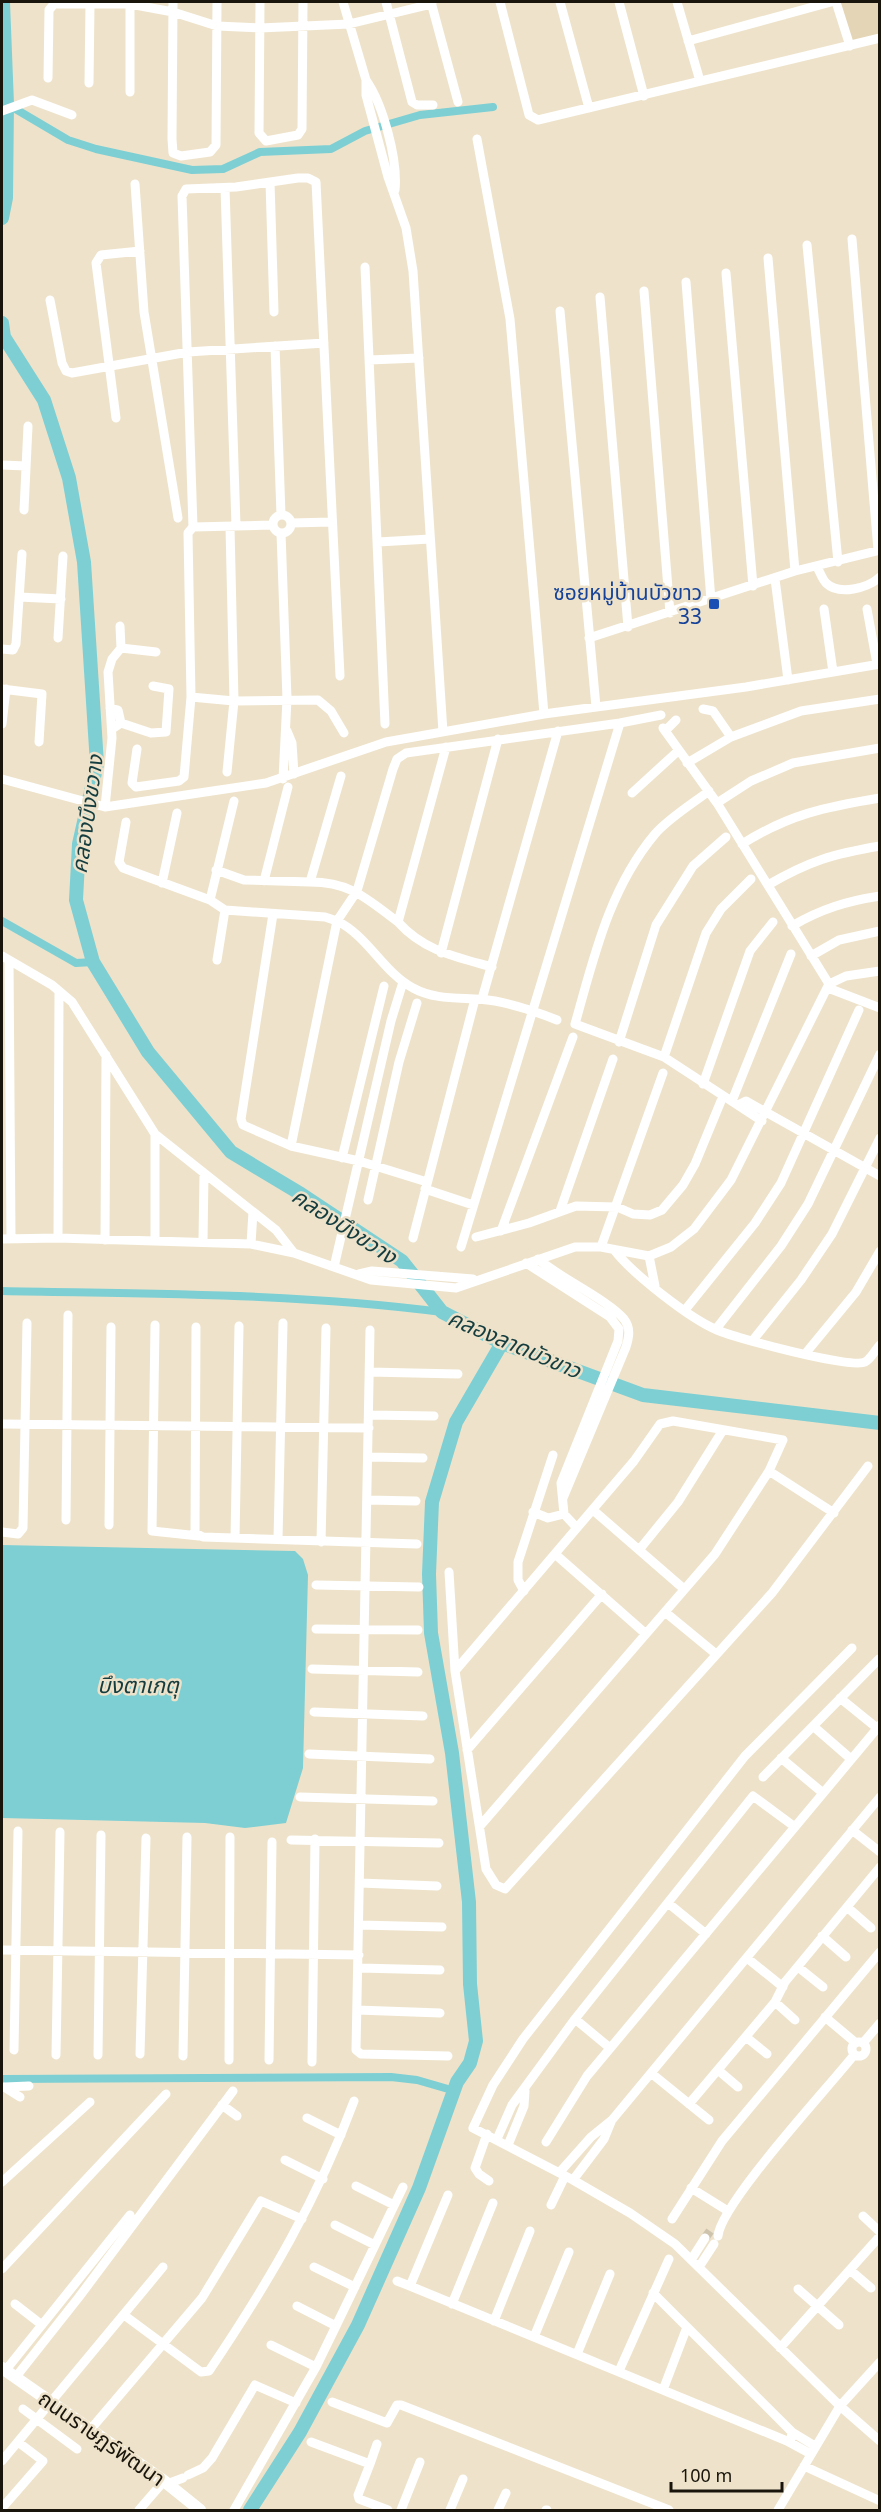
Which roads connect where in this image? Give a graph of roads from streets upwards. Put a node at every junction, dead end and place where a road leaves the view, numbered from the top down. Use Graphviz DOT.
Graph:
graph roads {
  1 [pos="173,2"];
  2 [pos="217,2"];
  3 [pos="260,2"];
  4 [pos="303,2"];
  5 [pos="343,2"];
  6 [pos="386,2"];
  7 [pos="500,2"];
  8 [pos="560,2"];
  9 [pos="619,2"];
  10 [pos="677,2"];
  11 [pos="831,2"];
  12 [pos="836,2"];
  13 [pos="130,3"];
  14 [pos="432,3"];
  15 [pos="90,4"];
  16 [pos="173,12"];
  17 [pos="390,15"];
  18 [pos="349,24"];
  19 [pos="217,26"];
  20 [pos="260,28"];
  21 [pos="302,28"];
  22 [pos="879,38"];
  23 [pos="688,41"];
  24 [pos="850,46"];
  25 [pos="48,78"];
  26 [pos="700,81"];
  27 [pos="89,83"];
  28 [pos="130,92"];
  29 [pos="644,96"];
  30 [pos="458,102"];
  31 [pos="432,105"];
  32 [pos="589,108"];
  33 [pos="2,111"];
  34 [pos="72,115"];
  35 [pos="477,139"];
  36 [pos="270,182"];
  37 [pos="135,184"];
  38 [pos="225,188"];
  39 [pos="852,239"];
  40 [pos="807,245"];
  41 [pos="140,251"];
  42 [pos="768,258"];
  43 [pos="365,267"];
  44 [pos="726,273"];
  45 [pos="686,282"];
  46 [pos="644,291"];
  47 [pos="600,297"];
  48 [pos="50,300"];
  49 [pos="560,311"];
  50 [pos="274,312"];
  51 [pos="324,343"];
  52 [pos="275,346"];
  53 [pos="231,347"];
  54 [pos="188,352"];
  55 [pos="152,358"];
  56 [pos="419,358"];
  57 [pos="369,360"];
  58 [pos="109,366"];
  59 [pos="116,418"];
  60 [pos="28,426"];
  61 [pos="2,465"];
  62 [pos="26,466"];
  63 [pos="191,471"];
  64 [pos="172,476"];
  65 [pos="24,510"];
  66 [pos="281,515"];
  67 [pos="178,518"];
  68 [pos="332,522"];
  69 [pos="291,523"];
  70 [pos="273,525"];
  71 [pos="233,526"];
  72 [pos="193,527"];
  73 [pos="281,533"];
  74 [pos="430,538"];
  75 [pos="378,542"];
  76 [pos="879,550"];
  77 [pos="21,554"];
  78 [pos="63,556"];
  79 [pos="838,562"];
  80 [pos="817,567"];
  81 [pos="795,571"];
  82 [pos="879,577"];
  83 [pos="775,579"];
  84 [pos="753,586"];
  85 [pos="19,597"];
  86 [pos="61,599"];
  87 [pos="711,600"];
  88 [pos="824,609"];
  89 [pos="867,609"];
  90 [pos="670,613"];
  91 [pos="120,626"];
  92 [pos="628,627"];
  93 [pos="876,632"];
  94 [pos="589,638"];
  95 [pos="58,639"];
  96 [pos="121,648"];
  97 [pos="2,649"];
  98 [pos="156,652"];
  99 [pos="878,664"];
  100 [pos="833,672"];
  101 [pos="340,676"];
  102 [pos="788,680"];
  103 [pos="153,686"];
  104 [pos="4,689"];
  105 [pos="191,697"];
  106 [pos="287,699"];
  107 [pos="879,699"];
  108 [pos="234,701"];
  109 [pos="596,707"];
  110 [pos="110,708"];
  111 [pos="703,709"];
  112 [pos="544,714"];
  113 [pos="661,715"];
  114 [pos="676,720"];
  115 [pos="121,723"];
  116 [pos="620,723"];
  117 [pos="2,724"];
  118 [pos="385,724"];
  119 [pos="112,729"];
  120 [pos="287,731"];
  121 [pos="558,731"];
  122 [pos="443,732"];
  123 [pos="344,734"];
  124 [pos="731,737"];
  125 [pos="498,739"];
  126 [pos="39,742"];
  127 [pos="446,747"];
  128 [pos="879,748"];
  129 [pos="137,749"];
  130 [pos="678,751"];
  131 [pos="687,763"];
  132 [pos="227,772"];
  133 [pos="294,774"];
  134 [pos="341,776"];
  135 [pos="2,781"];
  136 [pos="286,783"];
  137 [pos="709,791"];
  138 [pos="632,793"];
  139 [pos="879,798"];
  140 [pos="234,801"];
  141 [pos="717,803"];
  142 [pos="104,807"];
  143 [pos="177,813"];
  144 [pos="126,822"];
  145 [pos="726,837"];
  146 [pos="742,844"];
  147 [pos="879,846"];
  148 [pos="216,870"];
  149 [pos="751,879"];
  150 [pos="264,881"];
  151 [pos="310,882"];
  152 [pos="162,883"];
  153 [pos="768,885"];
  154 [pos="357,891"];
  155 [pos="879,896"];
  156 [pos="210,900"];
  157 [pos="225,910"];
  158 [pos="273,914"];
  159 [pos="337,921"];
  160 [pos="398,922"];
  161 [pos="772,922"];
  162 [pos="792,926"];
  163 [pos="879,931"];
  164 [pos="441,953"];
  165 [pos="790,954"];
  166 [pos="811,956"];
  167 [pos="5,958"];
  168 [pos="217,960"];
  169 [pos="492,967"];
  170 [pos="879,971"];
  171 [pos="403,982"];
  172 [pos="384,986"];
  173 [pos="829,986"];
  174 [pos="59,991"];
  175 [pos="478,999"];
  176 [pos="417,1003"];
  177 [pos="879,1008"];
  178 [pos="859,1010"];
  179 [pos="533,1011"];
  180 [pos="557,1020"];
  181 [pos="573,1037"];
  182 [pos="619,1042"];
  183 [pos="106,1054"];
  184 [pos="879,1054"];
  185 [pos="367,1055"];
  186 [pos="664,1057"];
  187 [pos="382,1059"];
  188 [pos="614,1059"];
  189 [pos="399,1062"];
  190 [pos="663,1073"];
  191 [pos="703,1084"];
  192 [pos="721,1101"];
  193 [pos="736,1102"];
  194 [pos="764,1116"];
  195 [pos="155,1134"];
  196 [pos="803,1134"];
  197 [pos="879,1138"];
  198 [pos="291,1146"];
  199 [pos="832,1150"];
  200 [pos="342,1158"];
  201 [pos="359,1161"];
  202 [pos="376,1166"];
  203 [pos="865,1169"];
  204 [pos="204,1174"];
  205 [pos="879,1176"];
  206 [pos="426,1186"];
  207 [pos="368,1200"];
  208 [pos="473,1205"];
  209 [pos="617,1207"];
  210 [pos="560,1211"];
  211 [pos="253,1212"];
  212 [pos="501,1231"];
  213 [pos="476,1237"];
  214 [pos="58,1238"];
  215 [pos="413,1238"];
  216 [pos="6,1239"];
  217 [pos="105,1240"];
  218 [pos="155,1241"];
  219 [pos="203,1241"];
  220 [pos="251,1244"];
  221 [pos="461,1247"];
  222 [pos="601,1247"];
  223 [pos="615,1251"];
  224 [pos="879,1251"];
  225 [pos="294,1253"];
  226 [pos="649,1256"];
  227 [pos="538,1259"];
  228 [pos="526,1263"];
  229 [pos="333,1267"];
  230 [pos="655,1286"];
  231 [pos="685,1310"];
  232 [pos="68,1316"];
  233 [pos="621,1322"];
  234 [pos="27,1323"];
  235 [pos="284,1323"];
  236 [pos="155,1325"];
  237 [pos="239,1326"];
  238 [pos="111,1327"];
  239 [pos="196,1327"];
  240 [pos="326,1328"];
  241 [pos="716,1329"];
  242 [pos="370,1330"];
  243 [pos="753,1340"];
  244 [pos="879,1345"];
  245 [pos="805,1354"];
  246 [pos="369,1372"];
  247 [pos="458,1374"];
  248 [pos="369,1414"];
  249 [pos="434,1416"];
  250 [pos="2,1424"];
  251 [pos="24,1424"];
  252 [pos="67,1425"];
  253 [pos="110,1425"];
  254 [pos="152,1425"];
  255 [pos="194,1426"];
  256 [pos="237,1426"];
  257 [pos="280,1427"];
  258 [pos="369,1428"];
  259 [pos="323,1429"];
  260 [pos="723,1430"];
  261 [pos="553,1455"];
  262 [pos="368,1457"];
  263 [pos="423,1458"];
  264 [pos="868,1466"];
  265 [pos="769,1471"];
  266 [pos="367,1500"];
  267 [pos="416,1501"];
  268 [pos="593,1510"];
  269 [pos="533,1512"];
  270 [pos="834,1513"];
  271 [pos="564,1514"];
  272 [pos="66,1520"];
  273 [pos="109,1525"];
  274 [pos="577,1528"];
  275 [pos="2,1532"];
  276 [pos="199,1536"];
  277 [pos="235,1538"];
  278 [pos="278,1539"];
  279 [pos="321,1542"];
  280 [pos="367,1544"];
  281 [pos="417,1544"];
  282 [pos="639,1550"];
  283 [pos="555,1554"];
  284 [pos="449,1572"];
  285 [pos="316,1585"];
  286 [pos="366,1586"];
  287 [pos="419,1587"];
  288 [pos="684,1589"];
  289 [pos="524,1591"];
  290 [pos="602,1594"];
  291 [pos="665,1612"];
  292 [pos="315,1629"];
  293 [pos="366,1630"];
  294 [pos="418,1630"];
  295 [pos="646,1634"];
  296 [pos="852,1648"];
  297 [pos="716,1654"];
  298 [pos="879,1659"];
  299 [pos="312,1669"];
  300 [pos="364,1670"];
  301 [pos="455,1671"];
  302 [pos="418,1672"];
  303 [pos="840,1698"];
  304 [pos="314,1712"];
  305 [pos="363,1714"];
  306 [pos="423,1716"];
  307 [pos="813,1726"];
  308 [pos="878,1726"];
  309 [pos="467,1750"];
  310 [pos="309,1755"];
  311 [pos="362,1756"];
  312 [pos="781,1758"];
  313 [pos="430,1759"];
  314 [pos="851,1759"];
  315 [pos="763,1777"];
  316 [pos="823,1793"];
  317 [pos="300,1797"];
  318 [pos="879,1797"];
  319 [pos="361,1798"];
  320 [pos="433,1801"];
  321 [pos="480,1826"];
  322 [pos="795,1827"];
  323 [pos="852,1830"];
  324 [pos="18,1831"];
  325 [pos="60,1832"];
  326 [pos="101,1834"];
  327 [pos="187,1837"];
  328 [pos="230,1837"];
  329 [pos="146,1838"];
  330 [pos="315,1839"];
  331 [pos="291,1840"];
  332 [pos="360,1840"];
  333 [pos="272,1842"];
  334 [pos="439,1843"];
  335 [pos="879,1852"];
  336 [pos="879,1867"];
  337 [pos="871,1877"];
  338 [pos="360,1883"];
  339 [pos="879,1884"];
  340 [pos="437,1886"];
  341 [pos="668,1903"];
  342 [pos="847,1907"];
  343 [pos="359,1925"];
  344 [pos="441,1927"];
  345 [pos="871,1928"];
  346 [pos="706,1934"];
  347 [pos="822,1936"];
  348 [pos="2,1950"];
  349 [pos="16,1950"];
  350 [pos="57,1950"];
  351 [pos="100,1951"];
  352 [pos="142,1951"];
  353 [pos="879,1952"];
  354 [pos="186,1953"];
  355 [pos="230,1954"];
  356 [pos="271,1954"];
  357 [pos="313,1954"];
  358 [pos="359,1955"];
  359 [pos="846,1957"];
  360 [pos="747,1958"];
  361 [pos="798,1967"];
  362 [pos="359,1968"];
  363 [pos="440,1970"];
  364 [pos="783,1987"];
  365 [pos="823,1987"];
  366 [pos="775,2002"];
  367 [pos="357,2010"];
  368 [pos="440,2013"];
  369 [pos="825,2017"];
  370 [pos="576,2019"];
  371 [pos="795,2020"];
  372 [pos="879,2023"];
  373 [pos="746,2037"];
  374 [pos="860,2043"];
  375 [pos="610,2048"];
  376 [pos="14,2050"];
  377 [pos="140,2054"];
  378 [pos="767,2054"];
  379 [pos="56,2055"];
  380 [pos="98,2055"];
  381 [pos="183,2056"];
  382 [pos="447,2056"];
  383 [pos="229,2060"];
  384 [pos="269,2060"];
  385 [pos="312,2062"];
  386 [pos="718,2070"];
  387 [pos="651,2073"];
  388 [pos="3,2086"];
  389 [pos="28,2086"];
  390 [pos="738,2087"];
  391 [pos="233,2091"];
  392 [pos="525,2091"];
  393 [pos="166,2094"];
  394 [pos="20,2097"];
  395 [pos="354,2101"];
  396 [pos="90,2102"];
  397 [pos="689,2104"];
  398 [pos="222,2105"];
  399 [pos="237,2116"];
  400 [pos="307,2118"];
  401 [pos="612,2120"];
  402 [pos="709,2120"];
  403 [pos="487,2134"];
  404 [pos="341,2135"];
  405 [pos="497,2139"];
  406 [pos="546,2142"];
  407 [pos="508,2145"];
  408 [pos="285,2160"];
  409 [pos="566,2176"];
  410 [pos="322,2179"];
  411 [pos="489,2181"];
  412 [pos="2,2182"];
  413 [pos="356,2186"];
  414 [pos="403,2187"];
  415 [pos="691,2188"];
  416 [pos="448,2195"];
  417 [pos="493,2203"];
  418 [pos="394,2205"];
  419 [pos="551,2205"];
  420 [pos="728,2211"];
  421 [pos="130,2216"];
  422 [pos="863,2216"];
  423 [pos="302,2219"];
  424 [pos="672,2219"];
  425 [pos="334,2225"];
  426 [pos="530,2230"];
  427 [pos="879,2232"];
  428 [pos="879,2236"];
  429 [pos="375,2245"];
  430 [pos="569,2252"];
  431 [pos="669,2259"];
  432 [pos="695,2263"];
  433 [pos="163,2267"];
  434 [pos="314,2267"];
  435 [pos="2,2269"];
  436 [pos="850,2270"];
  437 [pos="610,2274"];
  438 [pos="397,2281"];
  439 [pos="410,2286"];
  440 [pos="355,2287"];
  441 [pos="871,2288"];
  442 [pos="798,2289"];
  443 [pos="653,2293"];
  444 [pos="15,2304"];
  445 [pos="452,2304"];
  446 [pos="297,2306"];
  447 [pos="818,2307"];
  448 [pos="124,2315"];
  449 [pos="494,2320"];
  450 [pos="42,2325"];
  451 [pos="839,2325"];
  452 [pos="336,2326"];
  453 [pos="687,2327"];
  454 [pos="534,2337"];
  455 [pos="163,2345"];
  456 [pos="270,2345"];
  457 [pos="780,2348"];
  458 [pos="577,2354"];
  459 [pos="879,2362"];
  460 [pos="316,2367"];
  461 [pos="619,2371"];
  462 [pos="7,2372"];
  463 [pos="663,2390"];
  464 [pos="332,2402"];
  465 [pos="51,2403"];
  466 [pos="296,2403"];
  467 [pos="840,2406"];
  468 [pos="23,2409"];
  469 [pos="37,2420"];
  470 [pos="90,2430"];
  471 [pos="792,2432"];
  472 [pos="787,2441"];
  473 [pos="879,2441"];
  474 [pos="18,2442"];
  475 [pos="311,2442"];
  476 [pos="377,2444"];
  477 [pos="77,2449"];
  478 [pos="813,2450"];
  479 [pos="2,2461"];
  480 [pos="420,2462"];
  481 [pos="370,2464"];
  482 [pos="804,2466"];
  483 [pos="463,2479"];
  484 [pos="166,2482"];
  485 [pos="506,2493"];
  486 [pos="879,2501"];
  487 [pos="2,2508"];
  488 [pos="139,2511"];
  489 [pos="200,2511"];
  490 [pos="234,2511"];
  491 [pos="388,2511"];
  492 [pos="401,2511"];
  493 [pos="450,2511"];
  494 [pos="498,2511"];
  495 [pos="669,2511"];
  496 [pos="778,2511"];
  1 -- 16 [label="street"];
  2 -- 19 [label="street"];
  3 -- 20 [label="street"];
  4 -- 21 [label="street"];
  5 -- 18 [label="street"];
  6 -- 17 [label="street"];
  7 -- 32 [label="street"];
  8 -- 32 [label="street"];
  9 -- 29 [label="street"];
  10 -- 23 [label="street"];
  11 -- 23 [label="street"];
  12 -- 24 [label="street"];
  13 -- 15 [label="street"];
  13 -- 16 [label="street"];
  13 -- 28 [label="street"];
  14 -- 17 [label="street"];
  14 -- 30 [label="street"];
  15 -- 25 [label="street"];
  15 -- 27 [label="street"];
  16 -- 19 [label="street"];
  16 -- 19 [label="street"];
  17 -- 18 [label="street"];
  17 -- 31 [label="street"];
  18 -- 21 [label="street"];
  18 -- 56 [label="street"];
  19 -- 20 [label="street"];
  20 -- 21 [label="street"];
  20 -- 21 [label="street"];
  22 -- 24 [label="street"];
  23 -- 26 [label="street"];
  24 -- 26 [label="street"];
  26 -- 29 [label="street"];
  29 -- 32 [label="street"];
  33 -- 34 [label="street"];
  35 -- 112 [label="street"];
  36 -- 38 [label="street"];
  36 -- 50 [label="street"];
  36 -- 51 [label="street"];
  37 -- 41 [label="street"];
  38 -- 53 [label="street"];
  38 -- 54 [label="street"];
  39 -- 76 [label="street"];
  40 -- 79 [label="street"];
  41 -- 55 [label="street"];
  41 -- 58 [label="street"];
  42 -- 81 [label="street"];
  43 -- 57 [label="street"];
  44 -- 84 [label="street"];
  45 -- 87 [label="street"];
  46 -- 90 [label="street"];
  47 -- 92 [label="street"];
  48 -- 58 [label="street"];
  49 -- 94 [label="street"];
  51 -- 52 [label="street"];
  51 -- 68 [label="street"];
  52 -- 53 [label="street"];
  52 -- 66 [label="street"];
  53 -- 54 [label="street"];
  53 -- 71 [label="street"];
  54 -- 55 [label="street"];
  54 -- 63 [label="street"];
  55 -- 58 [label="street"];
  55 -- 64 [label="street"];
  56 -- 57 [label="street"];
  56 -- 74 [label="street"];
  57 -- 75 [label="street"];
  58 -- 59 [label="street"];
  60 -- 62 [label="street"];
  61 -- 62 [label="street"];
  62 -- 65 [label="street"];
  63 -- 64 [label="street"];
  63 -- 72 [label="street"];
  64 -- 67 [label="street"];
  66 -- 69 [label="street"];
  66 -- 70 [label="street"];
  68 -- 69 [label="street"];
  68 -- 101 [label="street"];
  69 -- 73 [label="street"];
  70 -- 71 [label="street"];
  70 -- 73 [label="street"];
  71 -- 72 [label="street"];
  71 -- 108 [label="street"];
  72 -- 105 [label="street"];
  73 -- 106 [label="street"];
  74 -- 75 [label="street"];
  74 -- 122 [label="street"];
  75 -- 118 [label="street"];
  76 -- 79 [label="street"];
  77 -- 85 [label="street"];
  78 -- 86 [label="street"];
  79 -- 80 [label="street"];
  80 -- 81 [label="street"];
  80 -- 82 [label="street"];
  81 -- 83 [label="street"];
  83 -- 84 [label="street"];
  83 -- 102 [label="street"];
  84 -- 87 [label="street"];
  85 -- 86 [label="street"];
  85 -- 97 [label="street"];
  86 -- 95 [label="street"];
  87 -- 90 [label="street"];
  88 -- 100 [label="street"];
  89 -- 93 [label="street"];
  90 -- 92 [label="street"];
  91 -- 96 [label="street"];
  92 -- 94 [label="street"];
  93 -- 99 [label="street"];
  94 -- 109 [label="street"];
  96 -- 98 [label="street"];
  96 -- 110 [label="street"];
  99 -- 100 [label="street"];
  100 -- 102 [label="street"];
  102 -- 109 [label="street"];
  103 -- 115 [label="street"];
  104 -- 117 [label="street"];
  104 -- 126 [label="street"];
  105 -- 108 [label="street"];
  105 -- 129 [label="street"];
  106 -- 108 [label="street"];
  106 -- 120 [label="street"];
  106 -- 123 [label="street"];
  107 -- 124 [label="street"];
  108 -- 132 [label="street"];
  109 -- 112 [label="street"];
  110 -- 115 [label="street"];
  110 -- 119 [label="street"];
  111 -- 124 [label="street"];
  112 -- 122 [label="street"];
  113 -- 116 [label="street"];
  114 -- 130 [label="street"];
  115 -- 119 [label="street"];
  116 -- 121 [label="street"];
  116 -- 179 [label="street"];
  119 -- 142 [label="street"];
  120 -- 133 [label="street"];
  120 -- 136 [label="street"];
  121 -- 125 [label="street"];
  121 -- 169 [label="street"];
  122 -- 133 [label="street"];
  124 -- 131 [label="street"];
  125 -- 127 [label="street"];
  125 -- 164 [label="street"];
  127 -- 154 [label="street"];
  127 -- 160 [label="street"];
  128 -- 141 [label="street"];
  130 -- 131 [label="street"];
  130 -- 138 [label="street"];
  131 -- 137 [label="street"];
  133 -- 136 [label="street"];
  134 -- 151 [label="street"];
  135 -- 142 [label="street"];
  136 -- 142 [label="street"];
  136 -- 150 [label="street"];
  137 -- 141 [label="street"];
  137 -- 182 [label="street"];
  139 -- 146 [label="street"];
  140 -- 148 [label="street"];
  141 -- 146 [label="street"];
  143 -- 152 [label="street"];
  144 -- 152 [label="street"];
  145 -- 182 [label="street"];
  146 -- 153 [label="street"];
  147 -- 153 [label="street"];
  148 -- 150 [label="street"];
  148 -- 156 [label="street"];
  149 -- 186 [label="street"];
  150 -- 151 [label="street"];
  151 -- 154 [label="street"];
  152 -- 156 [label="street"];
  153 -- 162 [label="street"];
  154 -- 159 [label="street"];
  154 -- 160 [label="street"];
  155 -- 162 [label="street"];
  156 -- 157 [label="street"];
  157 -- 158 [label="street"];
  157 -- 168 [label="street"];
  158 -- 159 [label="street"];
  158 -- 198 [label="street"];
  159 -- 171 [label="street"];
  159 -- 198 [label="street"];
  160 -- 164 [label="street"];
  161 -- 191 [label="street"];
  162 -- 166 [label="street"];
  163 -- 166 [label="street"];
  164 -- 169 [label="street"];
  165 -- 193 [label="street"];
  166 -- 173 [label="street"];
  167 -- 174 [label="street"];
  167 -- 216 [label="street"];
  169 -- 175 [label="street"];
  170 -- 173 [label="street"];
  171 -- 175 [label="street"];
  171 -- 187 [label="street"];
  172 -- 185 [label="street"];
  173 -- 177 [label="street"];
  173 -- 194 [label="street"];
  174 -- 183 [label="street"];
  174 -- 214 [label="street"];
  175 -- 179 [label="street"];
  175 -- 206 [label="street"];
  176 -- 189 [label="street"];
  178 -- 196 [label="street"];
  179 -- 180 [label="street"];
  179 -- 208 [label="street"];
  181 -- 212 [label="street"];
  182 -- 186 [label="street"];
  183 -- 195 [label="street"];
  183 -- 217 [label="street"];
  184 -- 199 [label="street"];
  185 -- 187 [label="street"];
  185 -- 200 [label="street"];
  186 -- 191 [label="street"];
  187 -- 189 [label="street"];
  187 -- 201 [label="street"];
  188 -- 210 [label="street"];
  189 -- 202 [label="street"];
  190 -- 209 [label="street"];
  191 -- 193 [label="street"];
  192 -- 209 [label="street"];
  193 -- 194 [label="street"];
  194 -- 196 [label="street"];
  194 -- 226 [label="street"];
  195 -- 204 [label="street"];
  195 -- 218 [label="street"];
  196 -- 199 [label="street"];
  196 -- 231 [label="street"];
  197 -- 203 [label="street"];
  198 -- 200 [label="street"];
  199 -- 203 [label="street"];
  199 -- 241 [label="street"];
  200 -- 201 [label="street"];
  201 -- 202 [label="street"];
  201 -- 229 [label="street"];
  202 -- 206 [label="street"];
  202 -- 207 [label="street"];
  203 -- 205 [label="street"];
  203 -- 243 [label="street"];
  204 -- 211 [label="street"];
  204 -- 219 [label="street"];
  206 -- 208 [label="street"];
  206 -- 215 [label="street"];
  208 -- 221 [label="street"];
  209 -- 210 [label="street"];
  209 -- 222 [label="street"];
  210 -- 212 [label="street"];
  211 -- 220 [label="street"];
  211 -- 225 [label="street"];
  212 -- 213 [label="street"];
  214 -- 216 [label="street"];
  214 -- 217 [label="street"];
  217 -- 218 [label="street"];
  218 -- 219 [label="street"];
  219 -- 220 [label="street"];
  220 -- 225 [label="street"];
  222 -- 223 [label="street"];
  222 -- 227 [label="street"];
  223 -- 226 [label="street"];
  223 -- 230 [label="street"];
  224 -- 245 [label="street"];
  225 -- 229 [label="street"];
  226 -- 230 [label="street"];
  227 -- 228 [label="street"];
  227 -- 233 [label="street"];
  228 -- 229 [label="street"];
  228 -- 233 [label="street"];
  230 -- 231 [label="street"];
  231 -- 241 [label="street"];
  232 -- 252 [label="street"];
  233 -- 271 [label="street"];
  234 -- 251 [label="street"];
  235 -- 257 [label="street"];
  236 -- 254 [label="street"];
  237 -- 256 [label="street"];
  238 -- 253 [label="street"];
  239 -- 255 [label="street"];
  240 -- 259 [label="street"];
  241 -- 243 [label="street"];
  242 -- 246 [label="street"];
  243 -- 245 [label="street"];
  244 -- 245 [label="street"];
  246 -- 247 [label="street"];
  246 -- 248 [label="street"];
  248 -- 249 [label="street"];
  248 -- 258 [label="street"];
  250 -- 251 [label="street"];
  251 -- 252 [label="street"];
  251 -- 275 [label="street"];
  252 -- 253 [label="street"];
  252 -- 272 [label="street"];
  253 -- 254 [label="street"];
  253 -- 273 [label="street"];
  254 -- 255 [label="street"];
  254 -- 276 [label="street"];
  255 -- 256 [label="street"];
  255 -- 276 [label="street"];
  256 -- 257 [label="street"];
  256 -- 277 [label="street"];
  257 -- 259 [label="street"];
  257 -- 278 [label="street"];
  258 -- 259 [label="street"];
  258 -- 262 [label="street"];
  259 -- 279 [label="street"];
  260 -- 265 [label="street"];
  260 -- 268 [label="street"];
  260 -- 282 [label="street"];
  261 -- 269 [label="street"];
  262 -- 263 [label="street"];
  262 -- 266 [label="street"];
  264 -- 270 [label="street"];
  265 -- 270 [label="street"];
  265 -- 288 [label="street"];
  266 -- 267 [label="street"];
  266 -- 280 [label="street"];
  268 -- 274 [label="street"];
  268 -- 282 [label="street"];
  269 -- 271 [label="street"];
  269 -- 289 [label="street"];
  270 -- 297 [label="street"];
  271 -- 274 [label="street"];
  274 -- 283 [label="street"];
  276 -- 277 [label="street"];
  277 -- 278 [label="street"];
  278 -- 279 [label="street"];
  279 -- 280 [label="street"];
  280 -- 281 [label="street"];
  280 -- 286 [label="street"];
  282 -- 288 [label="street"];
  283 -- 289 [label="street"];
  283 -- 290 [label="street"];
  284 -- 301 [label="street"];
  285 -- 286 [label="street"];
  286 -- 287 [label="street"];
  286 -- 293 [label="street"];
  288 -- 291 [label="street"];
  289 -- 301 [label="street"];
  290 -- 295 [label="street"];
  290 -- 309 [label="street"];
  291 -- 295 [label="street"];
  291 -- 297 [label="street"];
  292 -- 293 [label="street"];
  293 -- 294 [label="street"];
  293 -- 300 [label="street"];
  295 -- 321 [label="street"];
  296 -- 403 [label="street"];
  297 -- 321 [label="street"];
  298 -- 303 [label="street"];
  299 -- 300 [label="street"];
  300 -- 302 [label="street"];
  300 -- 305 [label="street"];
  301 -- 309 [label="street"];
  303 -- 307 [label="street"];
  303 -- 308 [label="street"];
  304 -- 305 [label="street"];
  305 -- 306 [label="street"];
  305 -- 311 [label="street"];
  307 -- 312 [label="street"];
  307 -- 314 [label="street"];
  308 -- 314 [label="street"];
  309 -- 321 [label="street"];
  310 -- 311 [label="street"];
  311 -- 313 [label="street"];
  311 -- 319 [label="street"];
  312 -- 315 [label="street"];
  312 -- 316 [label="street"];
  314 -- 316 [label="street"];
  316 -- 322 [label="street"];
  317 -- 319 [label="street"];
  318 -- 323 [label="street"];
  319 -- 320 [label="street"];
  319 -- 332 [label="street"];
  322 -- 341 [label="street"];
  322 -- 346 [label="street"];
  323 -- 335 [label="street"];
  323 -- 360 [label="street"];
  324 -- 349 [label="street"];
  325 -- 350 [label="street"];
  326 -- 351 [label="street"];
  327 -- 354 [label="street"];
  328 -- 355 [label="street"];
  329 -- 352 [label="street"];
  330 -- 331 [label="street"];
  330 -- 332 [label="street"];
  330 -- 357 [label="street"];
  332 -- 334 [label="street"];
  332 -- 338 [label="street"];
  333 -- 356 [label="street"];
  336 -- 337 [label="street"];
  337 -- 339 [label="street"];
  337 -- 342 [label="street"];
  338 -- 340 [label="street"];
  338 -- 343 [label="street"];
  341 -- 346 [label="street"];
  341 -- 370 [label="street"];
  342 -- 345 [label="street"];
  342 -- 347 [label="street"];
  343 -- 344 [label="street"];
  343 -- 358 [label="street"];
  346 -- 375 [label="street"];
  347 -- 359 [label="street"];
  347 -- 361 [label="street"];
  348 -- 349 [label="street"];
  349 -- 350 [label="street"];
  349 -- 376 [label="street"];
  350 -- 351 [label="street"];
  350 -- 379 [label="street"];
  351 -- 352 [label="street"];
  351 -- 380 [label="street"];
  352 -- 354 [label="street"];
  352 -- 377 [label="street"];
  353 -- 369 [label="street"];
  354 -- 355 [label="street"];
  354 -- 381 [label="street"];
  355 -- 356 [label="street"];
  355 -- 383 [label="street"];
  356 -- 357 [label="street"];
  356 -- 384 [label="street"];
  357 -- 358 [label="street"];
  357 -- 385 [label="street"];
  358 -- 362 [label="street"];
  360 -- 364 [label="street"];
  360 -- 387 [label="street"];
  361 -- 364 [label="street"];
  361 -- 365 [label="street"];
  362 -- 363 [label="street"];
  362 -- 367 [label="street"];
  364 -- 366 [label="street"];
  366 -- 371 [label="street"];
  366 -- 373 [label="street"];
  367 -- 368 [label="street"];
  367 -- 382 [label="street"];
  369 -- 374 [label="street"];
  369 -- 415 [label="street"];
  370 -- 375 [label="street"];
  370 -- 392 [label="street"];
  372 -- 374 [label="street"];
  373 -- 378 [label="street"];
  373 -- 386 [label="street"];
  374 -- 420 [label="street"];
  375 -- 406 [label="street"];
  386 -- 390 [label="street"];
  386 -- 397 [label="street"];
  387 -- 397 [label="street"];
  387 -- 401 [label="street"];
  388 -- 389 [label="street"];
  388 -- 394 [label="street"];
  391 -- 398 [label="street"];
  392 -- 405 [label="street"];
  392 -- 407 [label="street"];
  393 -- 435 [label="street"];
  395 -- 404 [label="street"];
  396 -- 412 [label="street"];
  397 -- 402 [label="street"];
  398 -- 399 [label="street"];
  398 -- 462 [label="street"];
  400 -- 404 [label="street"];
  401 -- 409 [label="street"];
  401 -- 409 [label="street"];
  403 -- 405 [label="street"];
  403 -- 411 [label="street"];
  404 -- 410 [label="street"];
  405 -- 407 [label="street"];
  407 -- 409 [label="street"];
  408 -- 410 [label="street"];
  409 -- 419 [label="street"];
  409 -- 432 [label="street"];
  410 -- 423 [label="street"];
  413 -- 418 [label="street"];
  414 -- 418 [label="street"];
  415 -- 420 [label="street"];
  415 -- 424 [label="street"];
  416 -- 439 [label="street"];
  417 -- 445 [label="street"];
  418 -- 429 [label="street"];
  420 -- 432 [label="street"];
  421 -- 450 [label="street"];
  422 -- 427 [label="street"];
  423 -- 455 [label="street"];
  423 -- 455 [label="street"];
  425 -- 429 [label="street"];
  426 -- 449 [label="street"];
  428 -- 436 [label="street"];
  429 -- 440 [label="street"];
  430 -- 454 [label="street"];
  431 -- 443 [label="street"];
  432 -- 457 [label="street"];
  433 -- 448 [label="street"];
  434 -- 440 [label="street"];
  436 -- 441 [label="street"];
  436 -- 447 [label="street"];
  437 -- 458 [label="street"];
  438 -- 439 [label="street"];
  439 -- 445 [label="street"];
  440 -- 452 [label="street"];
  442 -- 447 [label="street"];
  443 -- 453 [label="street"];
  443 -- 461 [label="street"];
  444 -- 450 [label="street"];
  445 -- 449 [label="street"];
  446 -- 452 [label="street"];
  447 -- 451 [label="street"];
  447 -- 457 [label="street"];
  448 -- 455 [label="street"];
  448 -- 465 [label="street"];
  449 -- 454 [label="street"];
  450 -- 462 [label="street"];
  452 -- 460 [label="street"];
  453 -- 463 [label="street"];
  453 -- 471 [label="street"];
  454 -- 458 [label="street"];
  455 -- 470 [label="street"];
  456 -- 460 [label="street"];
  457 -- 467 [label="street"];
  458 -- 461 [label="street"];
  459 -- 467 [label="street"];
  460 -- 466 [label="street"];
  461 -- 463 [label="street"];
  462 -- 465 [label="street, ถนนราษฏร์พัฒนา"];
  463 -- 472 [label="street"];
  464 -- 495 [label="street"];
  465 -- 469 [label="street"];
  465 -- 470 [label="street, ถนนราษฏร์พัฒนา"];
  466 -- 484 [label="street"];
  466 -- 490 [label="street"];
  467 -- 473 [label="street"];
  467 -- 478 [label="street"];
  468 -- 469 [label="street"];
  469 -- 474 [label="street"];
  469 -- 477 [label="street"];
  470 -- 484 [label="street, ถนนราษฏร์พัฒนา"];
  471 -- 472 [label="street"];
  471 -- 478 [label="street"];
  472 -- 478 [label="street"];
  474 -- 479 [label="street"];
  474 -- 487 [label="street"];
  475 -- 481 [label="street"];
  476 -- 481 [label="street"];
  478 -- 482 [label="street"];
  480 -- 492 [label="street"];
  481 -- 491 [label="street"];
  482 -- 486 [label="street"];
  482 -- 496 [label="street"];
  483 -- 493 [label="street"];
  484 -- 488 [label="street"];
  484 -- 489 [label="street, ถนนราษฏร์พัฒนา"];
  485 -- 494 [label="street"];
}
